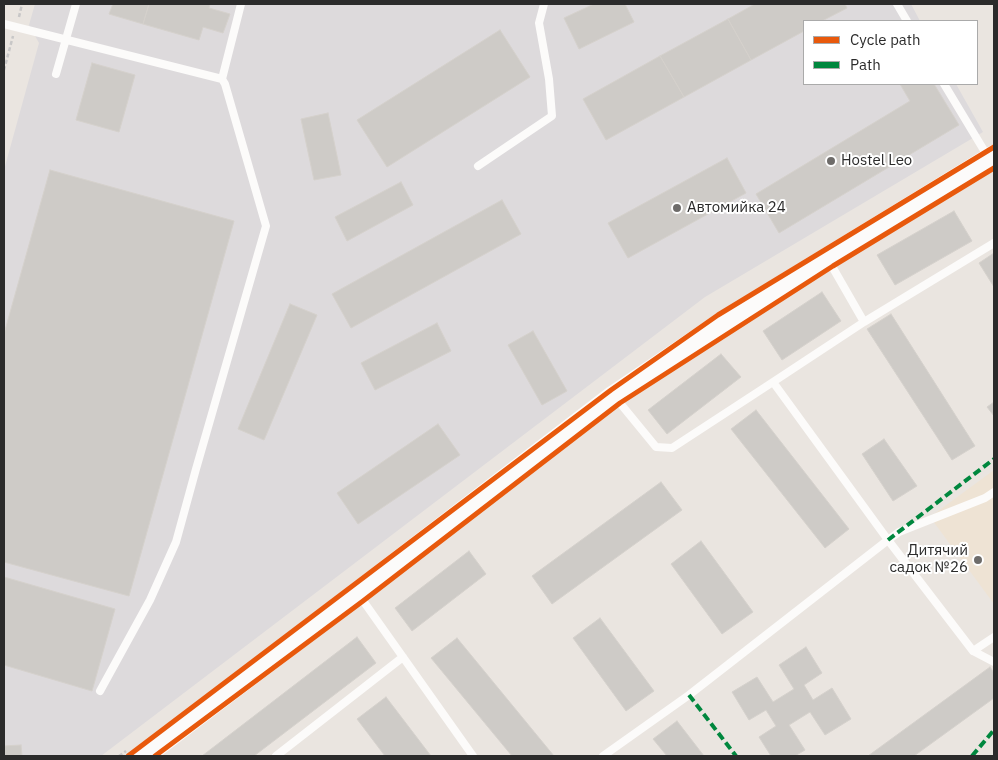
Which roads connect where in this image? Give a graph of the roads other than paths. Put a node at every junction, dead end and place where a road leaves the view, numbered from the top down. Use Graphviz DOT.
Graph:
graph roads {
  1 [pos="76,4"];
  2 [pos="242,4"];
  3 [pos="544,4"];
  4 [pos="897,4"];
  5 [pos="906,20"];
  6 [pos="4,24"];
  7 [pos="66,41"];
  8 [pos="56,74"];
  9 [pos="222,79"];
  10 [pos="945,85"];
  11 [pos="992,157"];
  12 [pos="478,166"];
  13 [pos="994,243"];
  14 [pos="828,259"];
  15 [pos="864,322"];
  16 [pos="773,382"];
  17 [pos="614,396"];
  18 [pos="994,492"];
  19 [pos="888,540"];
  20 [pos="358,593"];
  21 [pos="994,637"];
  22 [pos="973,651"];
  23 [pos="403,657"];
  24 [pos="994,662"];
  25 [pos="100,691"];
  26 [pos="139,753"];
  27 [pos="276,756"];
  28 [pos="473,756"];
  29 [pos="603,756"];
  1 -- 7 [label="lane"];
  2 -- 9 [label="lane"];
  3 -- 12 [label="lane"];
  4 -- 5 [label="lane"];
  6 -- 7 [label="lane"];
  7 -- 8 [label="lane"];
  7 -- 9 [label="lane"];
  9 -- 25 [label="lane"];
  10 -- 11 [label="lane"];
  11 -- 14 [label="main road"];
  13 -- 15 [label="lane"];
  14 -- 15 [label="lane"];
  14 -- 17 [label="main road"];
  15 -- 16 [label="lane"];
  16 -- 17 [label="lane"];
  16 -- 19 [label="lane"];
  17 -- 20 [label="main road"];
  18 -- 19 [label="lane"];
  19 -- 22 [label="lane"];
  19 -- 29 [label="lane"];
  20 -- 23 [label="lane"];
  20 -- 26 [label="main road"];
  21 -- 22 [label="lane"];
  22 -- 24 [label="lane"];
  23 -- 27 [label="lane"];
  23 -- 28 [label="lane"];
}
